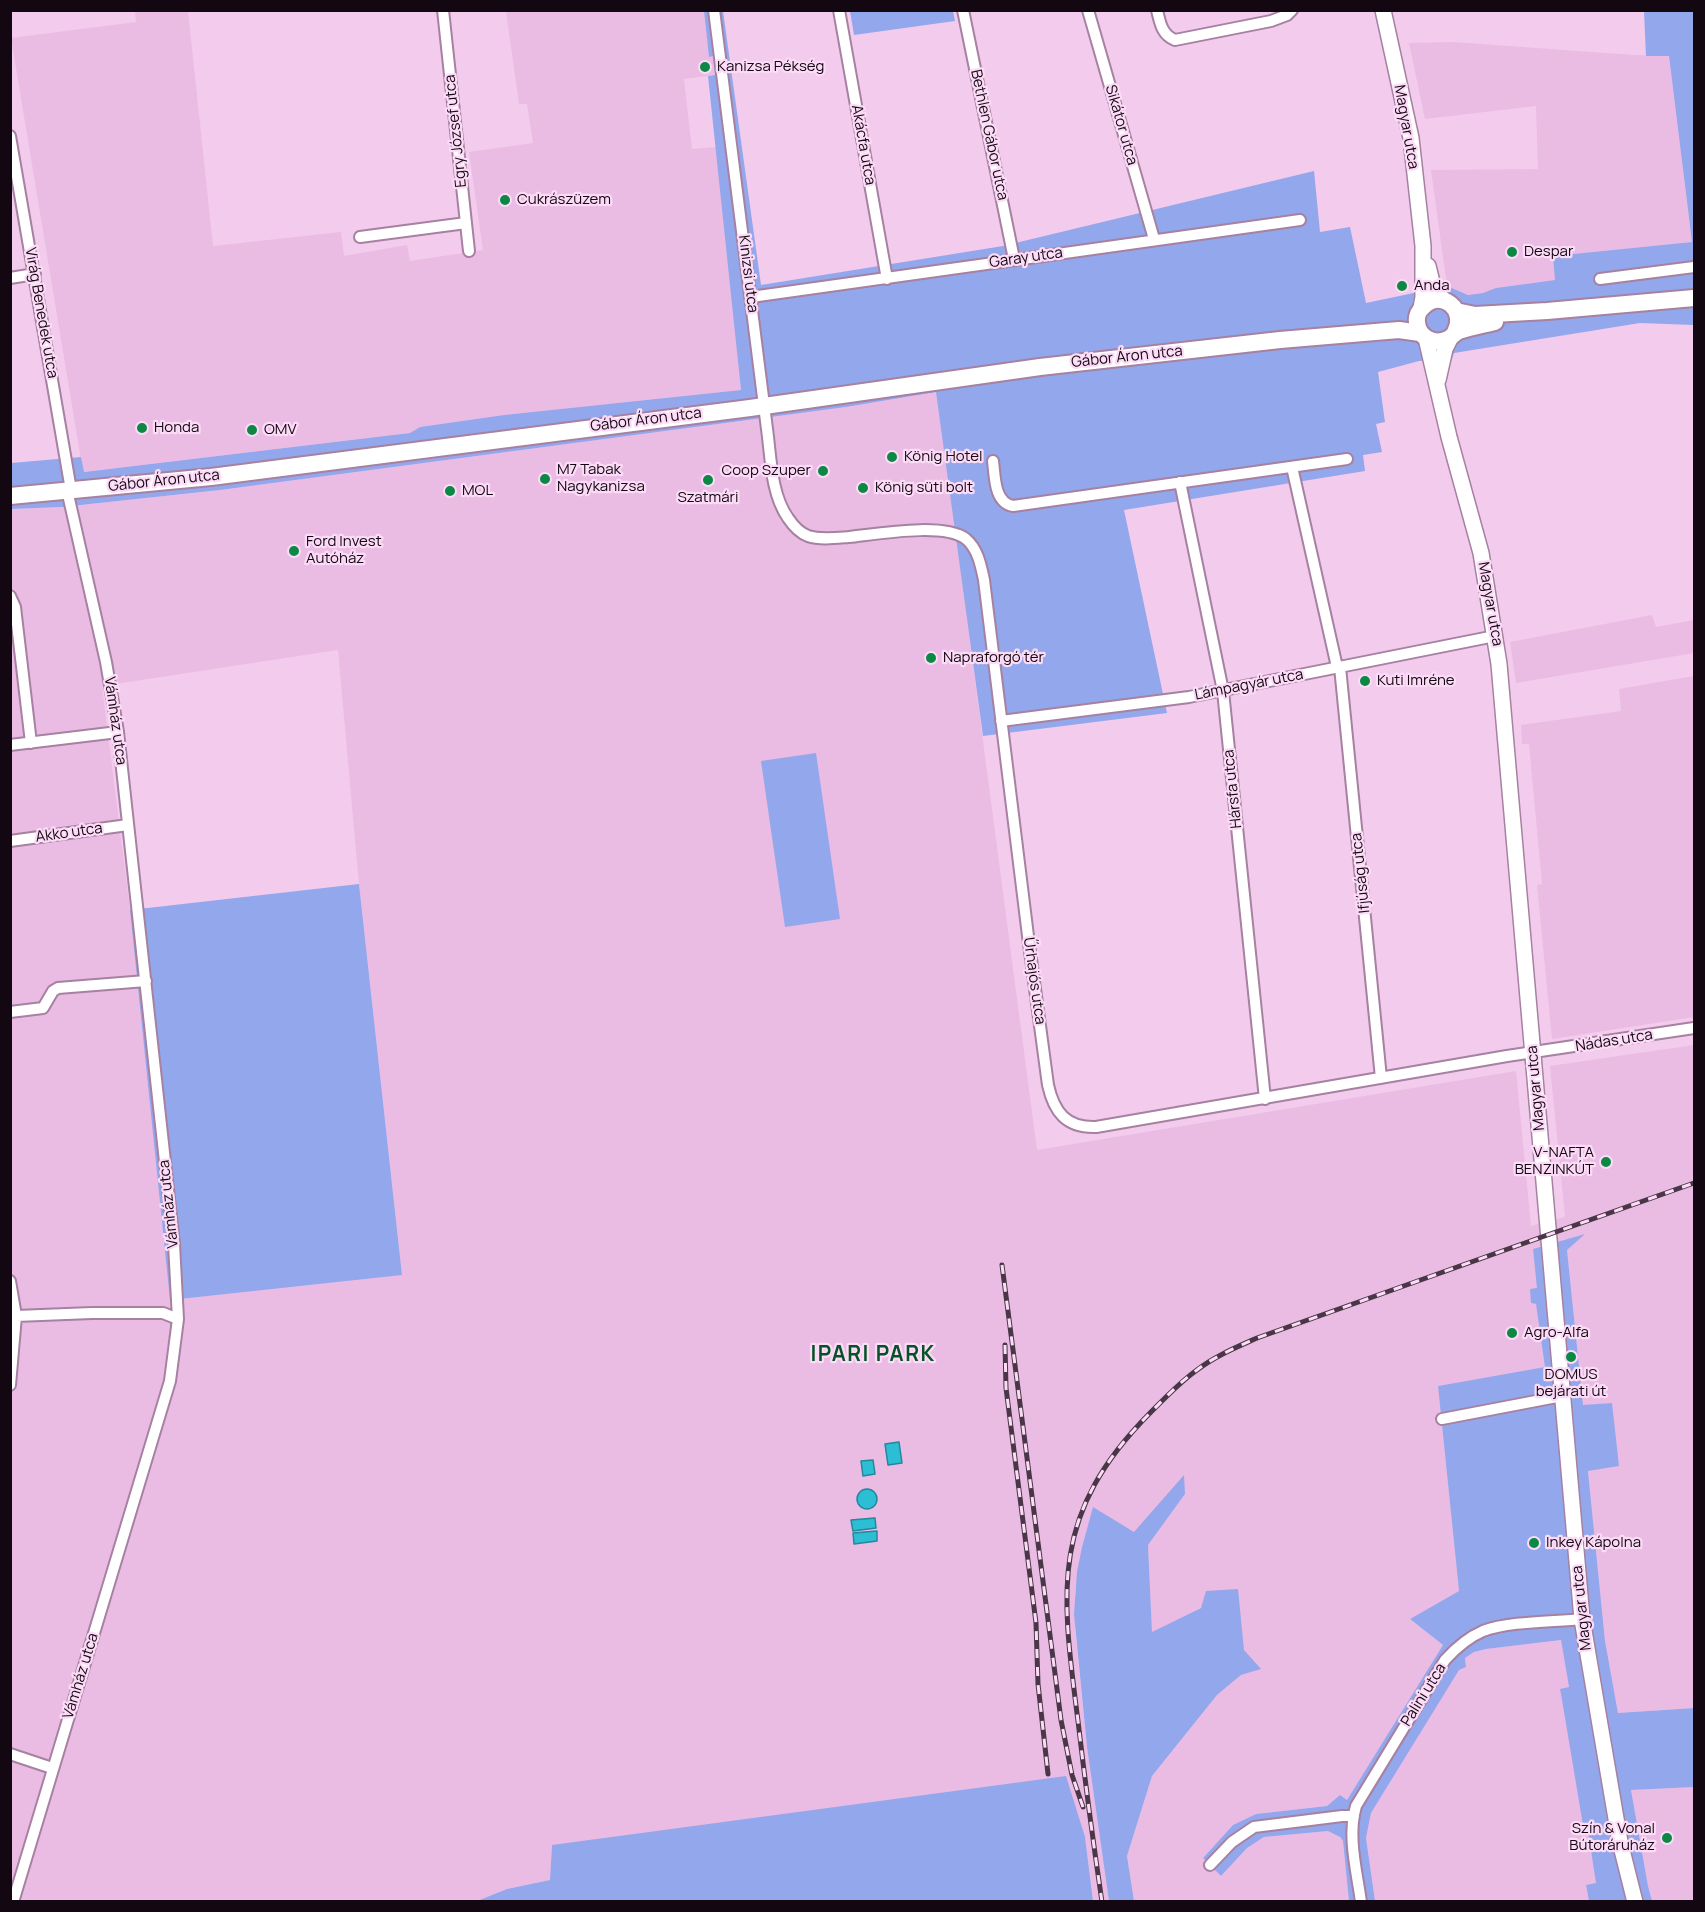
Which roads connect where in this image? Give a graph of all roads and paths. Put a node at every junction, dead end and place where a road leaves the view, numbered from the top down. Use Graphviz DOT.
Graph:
graph roads {
  1 [pos="443,10"];
  2 [pos="714,10"];
  3 [pos="840,10"];
  4 [pos="963,10"];
  5 [pos="1088,10"];
  6 [pos="1157,10"];
  7 [pos="1292,10"];
  8 [pos="1383,10"];
  9 [pos="10,136"];
  10 [pos="1300,220"];
  11 [pos="466,223"];
  12 [pos="360,237"];
  13 [pos="1155,239"];
  14 [pos="1423,246"];
  15 [pos="469,251"];
  16 [pos="1014,259"];
  17 [pos="1695,267"];
  18 [pos="35,274"];
  19 [pos="10,278"];
  20 [pos="886,279"];
  21 [pos="1600,279"];
  22 [pos="751,297"];
  23 [pos="1695,298"];
  24 [pos="1450,306"];
  25 [pos="1420,310"];
  26 [pos="1547,311"];
  27 [pos="1453,335"];
  28 [pos="1423,336"];
  29 [pos="1280,340"];
  30 [pos="1437,383"];
  31 [pos="764,406"];
  32 [pos="1347,459"];
  33 [pos="993,461"];
  34 [pos="1292,466"];
  35 [pos="1180,482"];
  36 [pos="69,490"];
  37 [pos="10,496"];
  38 [pos="800,531"];
  39 [pos="10,596"];
  40 [pos="1495,636"];
  41 [pos="1339,667"];
  42 [pos="1223,691"];
  43 [pos="1001,721"];
  44 [pos="118,732"];
  45 [pos="30,743"];
  46 [pos="10,746"];
  47 [pos="128,825"];
  48 [pos="10,841"];
  49 [pos="146,981"];
  50 [pos="10,1012"];
  51 [pos="1695,1028"];
  52 [pos="1533,1052"];
  53 [pos="1382,1078"];
  54 [pos="1266,1099"];
  55 [pos="10,1281"];
  56 [pos="16,1316"];
  57 [pos="178,1318"];
  58 [pos="10,1385"];
  59 [pos="1562,1396"];
  60 [pos="1442,1419"];
  61 [pos="1582,1619"];
  62 [pos="10,1754"];
  63 [pos="52,1768"];
  64 [pos="1354,1816"];
  65 [pos="1210,1865"];
  66 [pos="12,1902"];
  67 [pos="1361,1902"];
  68 [pos="1635,1902"];
  1 -- 11 [label="street, Egry József utca"];
  2 -- 22 [label="street, Kinizsi utca"];
  3 -- 20 [label="street, Akácfa utca"];
  4 -- 16 [label="street, Bethlen Gábor utca"];
  5 -- 13 [label="street, Sikátor utca"];
  6 -- 7 [label="street"];
  8 -- 14 [label="main road, Magyar utca"];
  9 -- 18 [label="street, Virág Benedek utca"];
  10 -- 13 [label="street, Garay utca"];
  11 -- 12 [label="street"];
  11 -- 15 [label="street, Egry József utca"];
  13 -- 16 [label="street, Garay utca"];
  14 -- 24 [label="main road, Magyar utca"];
  14 -- 25 [label="main road, Magyar utca"];
  16 -- 20 [label="street, Garay utca"];
  17 -- 21 [label="street"];
  18 -- 19 [label="street"];
  18 -- 36 [label="street, Virág Benedek utca"];
  20 -- 22 [label="street, Garay utca"];
  22 -- 31 [label="street, Kinizsi utca"];
  23 -- 26 [label="main road"];
  24 -- 25 [label="main road"];
  24 -- 26 [label="main road"];
  24 -- 27 [label="main road"];
  25 -- 28 [label="main road"];
  25 -- 29 [label="main road, Gábor Áron utca"];
  26 -- 27 [label="main road"];
  27 -- 28 [label="main road"];
  27 -- 30 [label="main road, Magyar utca"];
  28 -- 29 [label="main road, Gábor Áron utca"];
  28 -- 30 [label="main road, Magyar utca"];
  29 -- 31 [label="main road, Gábor Áron utca"];
  30 -- 40 [label="main road, Magyar utca"];
  31 -- 36 [label="main road, Gábor Áron utca"];
  31 -- 38 [label="street, Kinizsi utca"];
  32 -- 34 [label="street"];
  33 -- 35 [label="street"];
  34 -- 35 [label="street"];
  34 -- 41 [label="street, Ifjúság utca"];
  35 -- 42 [label="street, Hársfa utca"];
  36 -- 37 [label="main road, Gábor Áron utca"];
  36 -- 44 [label="street, Vámház utca"];
  38 -- 43 [label="street, Űrhajós utca"];
  39 -- 45 [label="street"];
  40 -- 41 [label="street, Lámpagyár utca"];
  40 -- 52 [label="main road, Magyar utca"];
  41 -- 42 [label="street, Lámpagyár utca"];
  41 -- 53 [label="street, Ifjúság utca"];
  42 -- 43 [label="street, Lámpagyár utca"];
  42 -- 54 [label="street, Hársfa utca"];
  43 -- 54 [label="street, Űrhajós utca"];
  44 -- 45 [label="street"];
  44 -- 47 [label="street, Vámház utca"];
  45 -- 46 [label="street"];
  47 -- 48 [label="street, Akko utca"];
  47 -- 49 [label="street, Vámház utca"];
  49 -- 50 [label="street"];
  49 -- 57 [label="street, Vámház utca"];
  51 -- 52 [label="street, Nádas utca"];
  52 -- 53 [label="street, Űrhajós utca"];
  52 -- 59 [label="main road, Magyar utca"];
  53 -- 54 [label="street, Űrhajós utca"];
  55 -- 56 [label="street"];
  56 -- 57 [label="street"];
  56 -- 58 [label="street"];
  57 -- 63 [label="street, Vámház utca"];
  59 -- 60 [label="street"];
  59 -- 61 [label="main road, Magyar utca"];
  61 -- 64 [label="street, Palini utca"];
  61 -- 68 [label="main road, Magyar utca"];
  62 -- 63 [label="street"];
  63 -- 66 [label="street, Vámház utca"];
  64 -- 65 [label="street"];
  64 -- 67 [label="street, Palini utca"];
}
